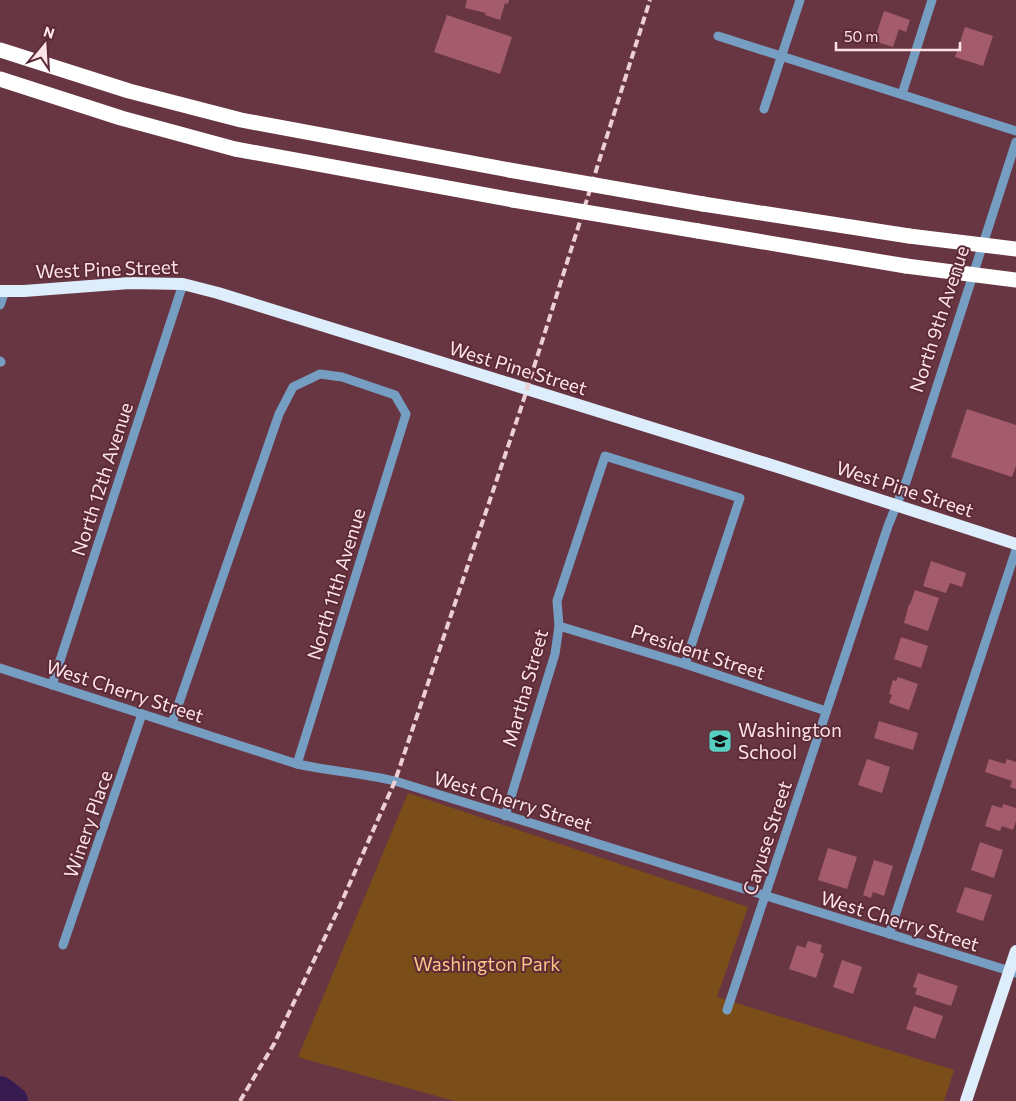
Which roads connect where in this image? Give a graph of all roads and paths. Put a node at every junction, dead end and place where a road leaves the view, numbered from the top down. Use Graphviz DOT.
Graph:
graph roads {
  1 [pos="800,0"];
  2 [pos="932,0"];
  3 [pos="718,36"];
  4 [pos="0,50"];
  5 [pos="782,56"];
  6 [pos="0,79"];
  7 [pos="902,94"];
  8 [pos="764,109"];
  9 [pos="1016,131"];
  10 [pos="1016,142"];
  11 [pos="1016,249"];
  12 [pos="1016,280"];
  13 [pos="183,284"];
  14 [pos="2,289"];
  15 [pos="0,305"];
  16 [pos="897,506"];
  17 [pos="1016,544"];
  18 [pos="1016,550"];
  19 [pos="559,626"];
  20 [pos="685,664"];
  21 [pos="0,668"];
  22 [pos="52,685"];
  23 [pos="826,711"];
  24 [pos="142,714"];
  25 [pos="172,724"];
  26 [pos="297,764"];
  27 [pos="505,816"];
  28 [pos="764,896"];
  29 [pos="888,934"];
  30 [pos="64,945"];
  31 [pos="1016,952"];
  32 [pos="1013,972"];
  33 [pos="727,1010"];
  34 [pos="966,1101"];
  1 -- 5 [label="street"];
  2 -- 7 [label="street"];
  3 -- 5 [label="street"];
  4 -- 11 [label="highway, bridge"];
  5 -- 7 [label="street"];
  5 -- 8 [label="street"];
  6 -- 12 [label="highway, bridge"];
  7 -- 9 [label="street"];
  10 -- 16 [label="street, North 9th Avenue"];
  13 -- 14 [label="main road, West Pine Street"];
  13 -- 16 [label="main road, West Pine Street"];
  13 -- 22 [label="street, North 12th Avenue"];
  14 -- 15 [label="street"];
  16 -- 17 [label="main road, West Pine Street"];
  16 -- 23 [label="street, Cayuse Street"];
  18 -- 29 [label="street"];
  19 -- 20 [label="street, President Street"];
  19 -- 20 [label="street, Martha Street"];
  19 -- 27 [label="street, Martha Street"];
  20 -- 23 [label="street, President Street"];
  21 -- 22 [label="street, West Cherry Street"];
  22 -- 24 [label="street, West Cherry Street"];
  23 -- 28 [label="street, Cayuse Street"];
  24 -- 25 [label="street, West Cherry Street"];
  24 -- 30 [label="street, Winery Place"];
  25 -- 26 [label="street, West Cherry Street"];
  25 -- 26 [label="street, North 11th Avenue"];
  26 -- 27 [label="street, West Cherry Street"];
  27 -- 28 [label="street, West Cherry Street"];
  28 -- 29 [label="street, West Cherry Street"];
  28 -- 33 [label="street, Cayuse Street"];
  29 -- 32 [label="street, West Cherry Street"];
  31 -- 32 [label="main road"];
  32 -- 34 [label="main road"];
}
